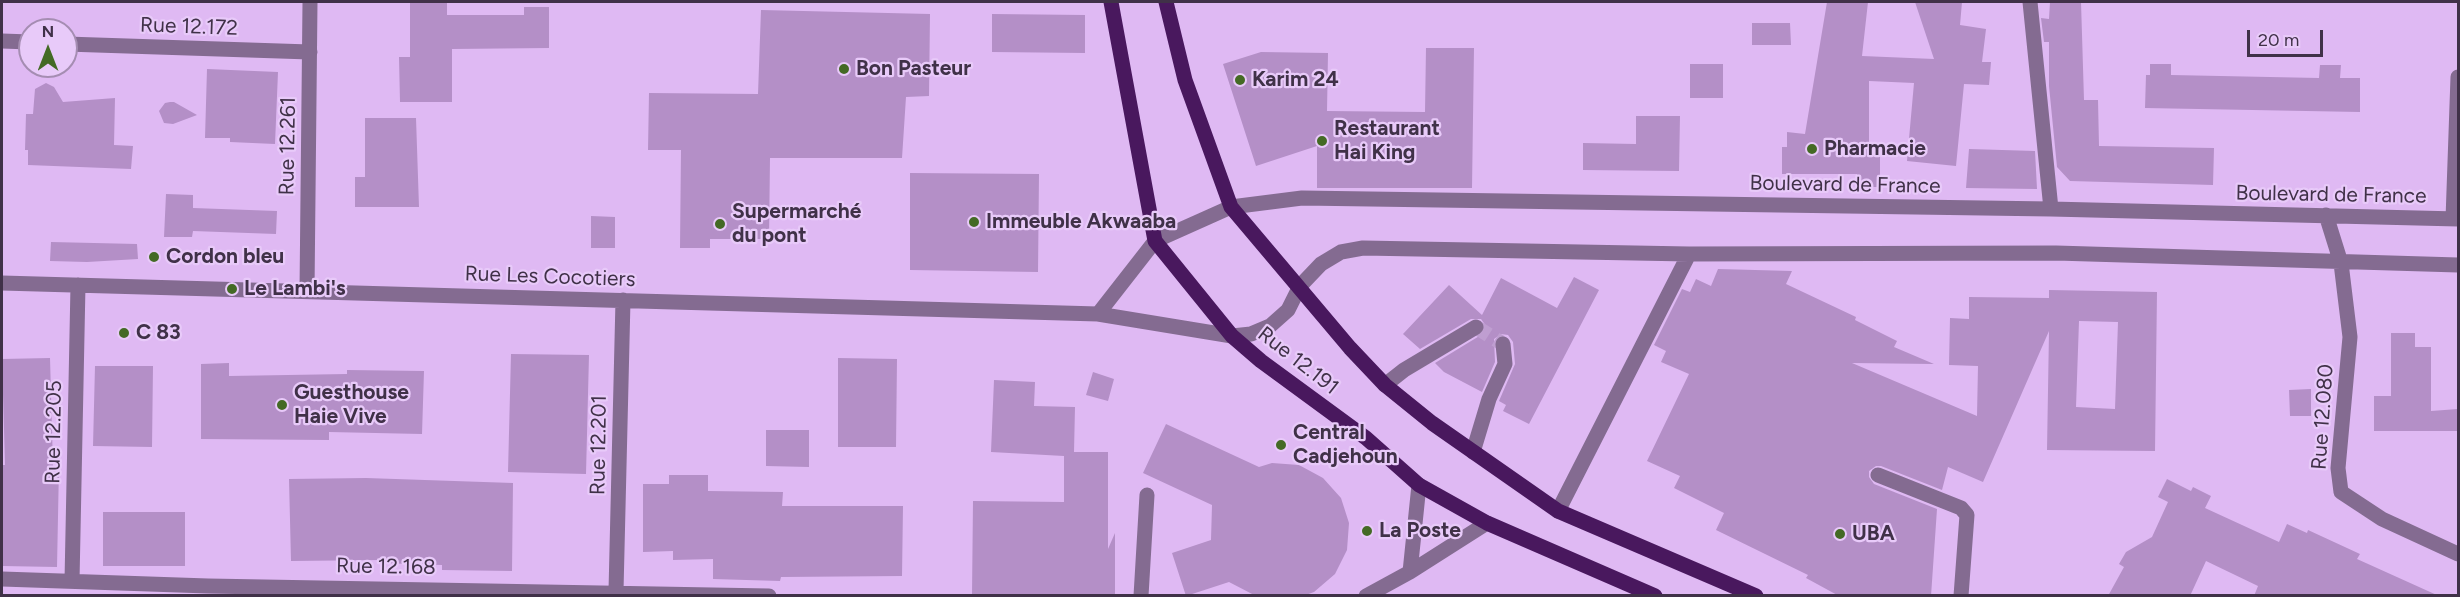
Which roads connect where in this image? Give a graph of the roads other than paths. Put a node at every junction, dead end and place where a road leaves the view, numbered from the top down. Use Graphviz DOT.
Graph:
graph roads {
  1 [pos="310,2"];
  2 [pos="1111,2"];
  3 [pos="1166,2"];
  4 [pos="2030,2"];
  5 [pos="2,41"];
  6 [pos="18,42"];
  7 [pos="78,44"];
  8 [pos="310,52"];
  9 [pos="2458,77"];
  10 [pos="1231,207"];
  11 [pos="2051,209"];
  12 [pos="2326,215"];
  13 [pos="2456,219"];
  14 [pos="1155,241"];
  15 [pos="1689,254"];
  16 [pos="2341,263"];
  17 [pos="2458,265"];
  18 [pos="2,283"];
  19 [pos="78,285"];
  20 [pos="1300,286"];
  21 [pos="307,291"];
  22 [pos="623,300"];
  23 [pos="1098,314"];
  24 [pos="1476,327"];
  25 [pos="1232,336"];
  26 [pos="1503,344"];
  27 [pos="1385,385"];
  28 [pos="1473,452"];
  29 [pos="1878,475"];
  30 [pos="1419,485"];
  31 [pos="1147,495"];
  32 [pos="1558,511"];
  33 [pos="1487,523"];
  34 [pos="2458,554"];
  35 [pos="1410,572"];
  36 [pos="2,579"];
  37 [pos="72,581"];
  38 [pos="208,591"];
  39 [pos="616,591"];
  40 [pos="744,595"];
  41 [pos="770,596"];
  42 [pos="1141,596"];
  43 [pos="1366,596"];
  44 [pos="1655,596"];
  45 [pos="1756,596"];
  46 [pos="1961,596"];
  1 -- 8 [label="street, Rue 12.261"];
  2 -- 14 [label="main road, Rue 12.191"];
  3 -- 10 [label="main road"];
  4 -- 11 [label="street"];
  5 -- 6 [label="street"];
  7 -- 8 [label="street, Rue 12.172"];
  8 -- 21 [label="street, Rue 12.261"];
  9 -- 13 [label="street"];
  10 -- 11 [label="street, Boulevard de France"];
  10 -- 14 [label="street, Boulevard de France"];
  10 -- 20 [label="main road, Rue 12.191"];
  11 -- 12 [label="street, Boulevard de France"];
  12 -- 13 [label="street, Boulevard de France"];
  12 -- 16 [label="street, Rue 12.080"];
  14 -- 23 [label="street"];
  14 -- 25 [label="main road, Rue 12.191"];
  15 -- 16 [label="street"];
  15 -- 20 [label="street"];
  15 -- 32 [label="street"];
  16 -- 17 [label="street"];
  16 -- 34 [label="street, Rue 12.080"];
  18 -- 19 [label="street, Rue Les Cocotiers"];
  19 -- 21 [label="street, Rue Les Cocotiers"];
  19 -- 37 [label="street, Rue 12.205"];
  20 -- 25 [label="street"];
  20 -- 27 [label="main road, Rue 12.191"];
  21 -- 22 [label="street, Rue Les Cocotiers"];
  22 -- 23 [label="street, Rue Les Cocotiers"];
  22 -- 39 [label="street, Rue 12.201"];
  23 -- 25 [label="street, Rue Les Cocotiers"];
  24 -- 27 [label="street"];
  25 -- 30 [label="main road, Rue 12.191"];
  26 -- 28 [label="street"];
  27 -- 28 [label="main road, Rue 12.191"];
  28 -- 32 [label="main road, Rue 12.191"];
  29 -- 46 [label="street"];
  30 -- 33 [label="main road, Rue 12.191"];
  30 -- 35 [label="street"];
  31 -- 42 [label="street"];
  32 -- 45 [label="main road, Rue 12.191"];
  33 -- 35 [label="street"];
  33 -- 44 [label="main road, Rue 12.191"];
  35 -- 43 [label="street"];
  36 -- 37 [label="street, Rue 12.168"];
  37 -- 38 [label="street, Rue 12.168"];
  38 -- 39 [label="street, Rue 12.168"];
  39 -- 40 [label="street, Rue 12.168"];
  40 -- 41 [label="street, Rue 12.168"];
}
